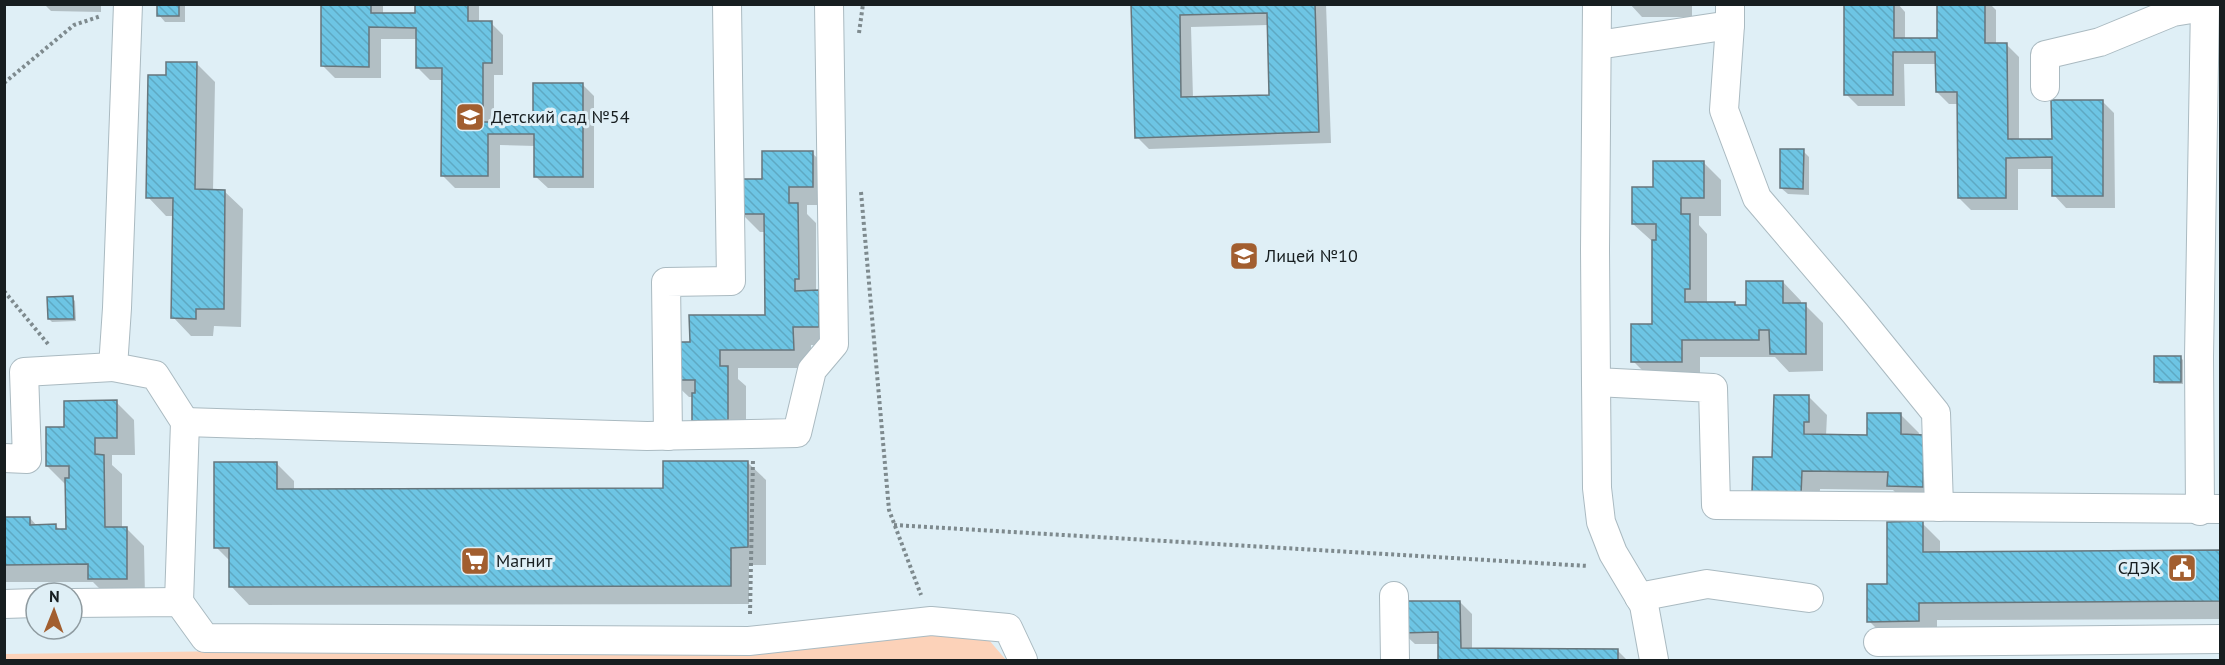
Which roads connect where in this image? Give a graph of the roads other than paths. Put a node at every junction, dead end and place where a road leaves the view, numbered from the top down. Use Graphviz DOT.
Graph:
graph roads {
  1 [pos="727,4"];
  2 [pos="829,4"];
  3 [pos="1598,4"];
  4 [pos="128,6"];
  5 [pos="2204,6"];
  6 [pos="1730,15"];
  7 [pos="1598,45"];
  8 [pos="2045,87"];
  9 [pos="2210,355"];
  10 [pos="113,367"];
  11 [pos="1596,382"];
  12 [pos="185,422"];
  13 [pos="668,436"];
  14 [pos="4,458"];
  15 [pos="1938,507"];
  16 [pos="2210,510"];
  17 [pos="1394,596"];
  18 [pos="1639,597"];
  19 [pos="1809,598"];
  20 [pos="179,602"];
  21 [pos="24,603"];
  22 [pos="84,603"];
  23 [pos="4,604"];
  24 [pos="2220,639"];
  25 [pos="1878,642"];
  26 [pos="1023,660"];
  27 [pos="1395,660"];
  28 [pos="1654,660"];
  1 -- 13 [label="street"];
  2 -- 13 [label="street"];
  3 -- 7 [label="street"];
  4 -- 10 [label="street"];
  5 -- 8 [label="street"];
  5 -- 9 [label="street"];
  6 -- 7 [label="street"];
  6 -- 15 [label="street"];
  7 -- 11 [label="street"];
  9 -- 16 [label="street"];
  10 -- 12 [label="street"];
  10 -- 14 [label="street"];
  11 -- 15 [label="street"];
  11 -- 18 [label="street"];
  12 -- 13 [label="street"];
  12 -- 20 [label="street"];
  15 -- 16 [label="street"];
  17 -- 27 [label="street"];
  18 -- 19 [label="street"];
  18 -- 28 [label="street"];
  20 -- 22 [label="street"];
  20 -- 26 [label="street"];
  21 -- 23 [label="street"];
  24 -- 25 [label="street"];
}
